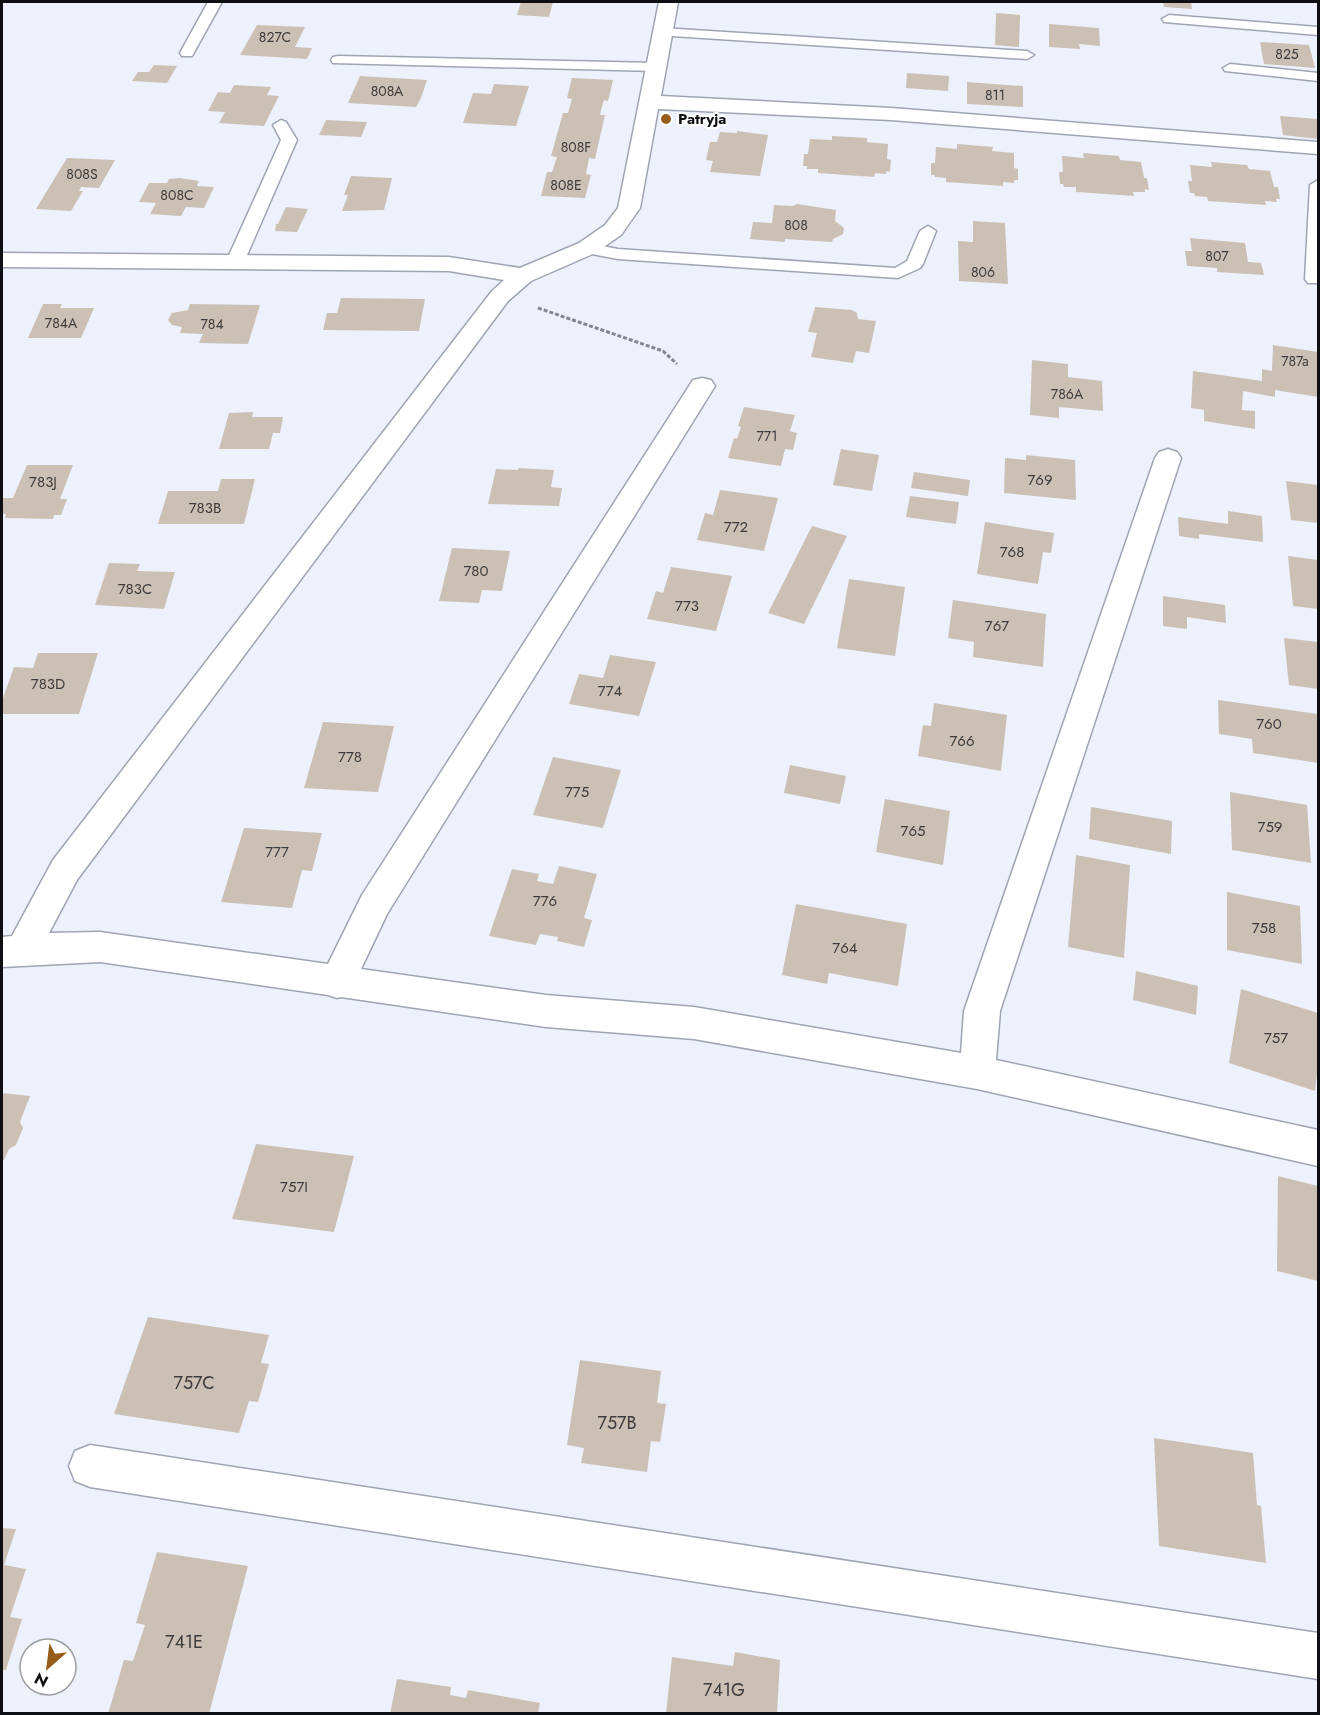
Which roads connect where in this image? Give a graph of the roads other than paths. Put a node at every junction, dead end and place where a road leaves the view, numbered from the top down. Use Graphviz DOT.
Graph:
graph roads {
  1 [pos="215,2"];
  2 [pos="668,2"];
  3 [pos="1168,19"];
  4 [pos="1318,31"];
  5 [pos="662,32"];
  6 [pos="186,53"];
  7 [pos="1027,55"];
  8 [pos="338,60"];
  9 [pos="656,67"];
  10 [pos="1230,68"];
  11 [pos="1318,77"];
  12 [pos="650,102"];
  13 [pos="281,125"];
  14 [pos="1318,148"];
  15 [pos="1318,184"];
  16 [pos="928,231"];
  17 [pos="587,248"];
  18 [pos="2,260"];
  19 [pos="235,262"];
  20 [pos="523,276"];
  21 [pos="1314,279"];
  22 [pos="702,386"];
  23 [pos="1168,458"];
  24 [pos="12,950"];
  25 [pos="337,983"];
  26 [pos="977,1072"];
  27 [pos="1318,1148"];
  28 [pos="90,1466"];
  29 [pos="1318,1656"];
  1 -- 6 [label="lane"];
  2 -- 5 [label="street"];
  3 -- 4 [label="lane"];
  5 -- 7 [label="lane"];
  5 -- 9 [label="street"];
  8 -- 9 [label="lane"];
  9 -- 12 [label="street"];
  10 -- 11 [label="lane"];
  12 -- 14 [label="street"];
  12 -- 17 [label="street"];
  13 -- 19 [label="lane"];
  15 -- 21 [label="lane"];
  16 -- 17 [label="lane"];
  17 -- 20 [label="street"];
  18 -- 19 [label="street"];
  19 -- 20 [label="street"];
  20 -- 24 [label="street"];
  22 -- 25 [label="street"];
  23 -- 26 [label="street"];
  24 -- 25 [label="street"];
  25 -- 26 [label="street"];
  26 -- 27 [label="street"];
  28 -- 29 [label="street"];
}
